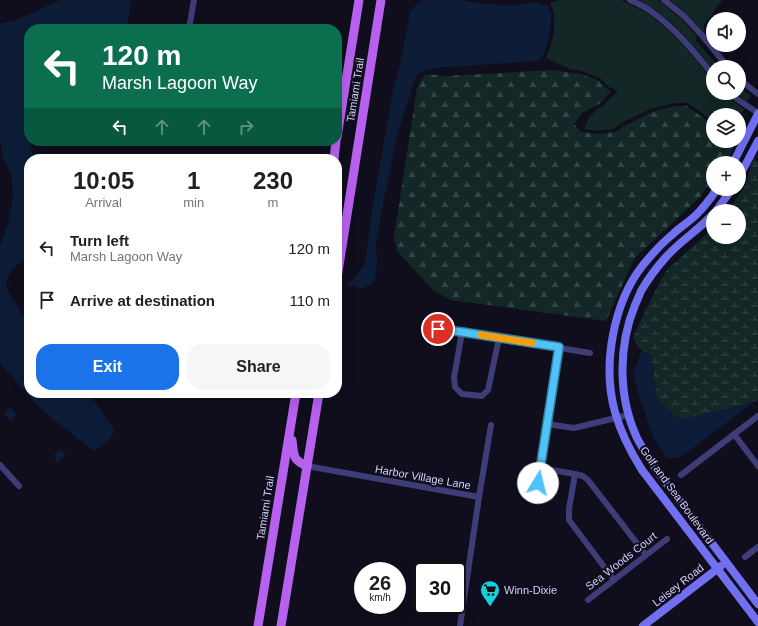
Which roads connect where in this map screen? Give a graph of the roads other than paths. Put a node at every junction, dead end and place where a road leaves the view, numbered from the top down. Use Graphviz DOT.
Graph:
graph roads {
  1 [pos="194,0"];
  2 [pos="359,0"];
  3 [pos="382,0"];
  4 [pos="630,0"];
  5 [pos="664,0"];
  6 [pos="190,24"];
  7 [pos="722,60"];
  8 [pos="706,66"];
  9 [pos="746,85"];
  10 [pos="758,94"];
  11 [pos="738,100"];
  12 [pos="342,106"];
  13 [pos="758,113"];
  14 [pos="758,141"];
  15 [pos="736,156"];
  16 [pos="746,164"];
  17 [pos="712,196"];
  18 [pos="706,222"];
  19 [pos="342,247"];
  20 [pos="425,328"];
  21 [pos="462,332"];
  22 [pos="499,338"];
  23 [pos="559,347"];
  24 [pos="590,353"];
  25 [pos="295,398"];
  26 [pos="318,398"];
  27 [pos="628,414"];
  28 [pos="758,416"];
  29 [pos="617,418"];
  30 [pos="547,424"];
  31 [pos="491,425"];
  32 [pos="290,431"];
  33 [pos="734,434"];
  34 [pos="0,465"];
  35 [pos="307,466"];
  36 [pos="758,466"];
  37 [pos="540,468"];
  38 [pos="575,474"];
  39 [pos="681,475"];
  40 [pos="538,483"];
  41 [pos="19,486"];
  42 [pos="479,497"];
  43 [pos="667,539"];
  44 [pos="758,547"];
  45 [pos="646,555"];
  46 [pos="745,557"];
  47 [pos="726,562"];
  48 [pos="717,569"];
  49 [pos="614,580"];
  50 [pos="588,600"];
  51 [pos="758,604"];
  52 [pos="758,622"];
  53 [pos="260,624"];
  54 [pos="281,626"];
  55 [pos="460,626"];
  56 [pos="643,626"];
  1 -- 6 [label="street"];
  2 -- 12 [label="main road, Tamiami Trail"];
  3 -- 19 [label="main road, Tamiami Trail"];
  4 -- 8 [label="street"];
  5 -- 7 [label="street"];
  9 -- 10 [label="street"];
  11 -- 13 [label="street"];
  13 -- 15 [label="street"];
  14 -- 16 [label="street"];
  17 -- 29 [label="street, Golf and Sea Boulevard"];
  18 -- 27 [label="street, Golf and Sea Boulevard"];
  20 -- 21 [label="street"];
  21 -- 22 [label="street"];
  21 -- 22 [label="street"];
  22 -- 23 [label="street"];
  23 -- 24 [label="street"];
  23 -- 30 [label="street"];
  25 -- 32 [label="main road, Tamiami Trail"];
  26 -- 35 [label="main road"];
  27 -- 29 [label="street"];
  27 -- 47 [label="street, Golf and Sea Boulevard"];
  28 -- 33 [label="street"];
  29 -- 30 [label="street"];
  29 -- 48 [label="street, Golf and Sea Boulevard"];
  30 -- 37 [label="street"];
  31 -- 42 [label="street"];
  32 -- 35 [label="main road"];
  32 -- 53 [label="main road, Tamiami Trail"];
  33 -- 36 [label="street"];
  33 -- 39 [label="street"];
  34 -- 41 [label="street"];
  35 -- 42 [label="street, Harbor Village Lane"];
  35 -- 54 [label="main road"];
  37 -- 38 [label="street"];
  37 -- 40 [label="street"];
  38 -- 45 [label="street"];
  38 -- 49 [label="street"];
  42 -- 55 [label="street, Harbor Village Lane"];
  43 -- 45 [label="street, Sea Woods Court"];
  44 -- 46 [label="street"];
  45 -- 49 [label="street, Sea Woods Court"];
  47 -- 48 [label="street, Leisey Road"];
  47 -- 51 [label="street, Golf and Sea Boulevard"];
  48 -- 52 [label="street, Golf and Sea Boulevard"];
  48 -- 56 [label="street, Leisey Road"];
  49 -- 50 [label="street, Sea Woods Court"];
}
